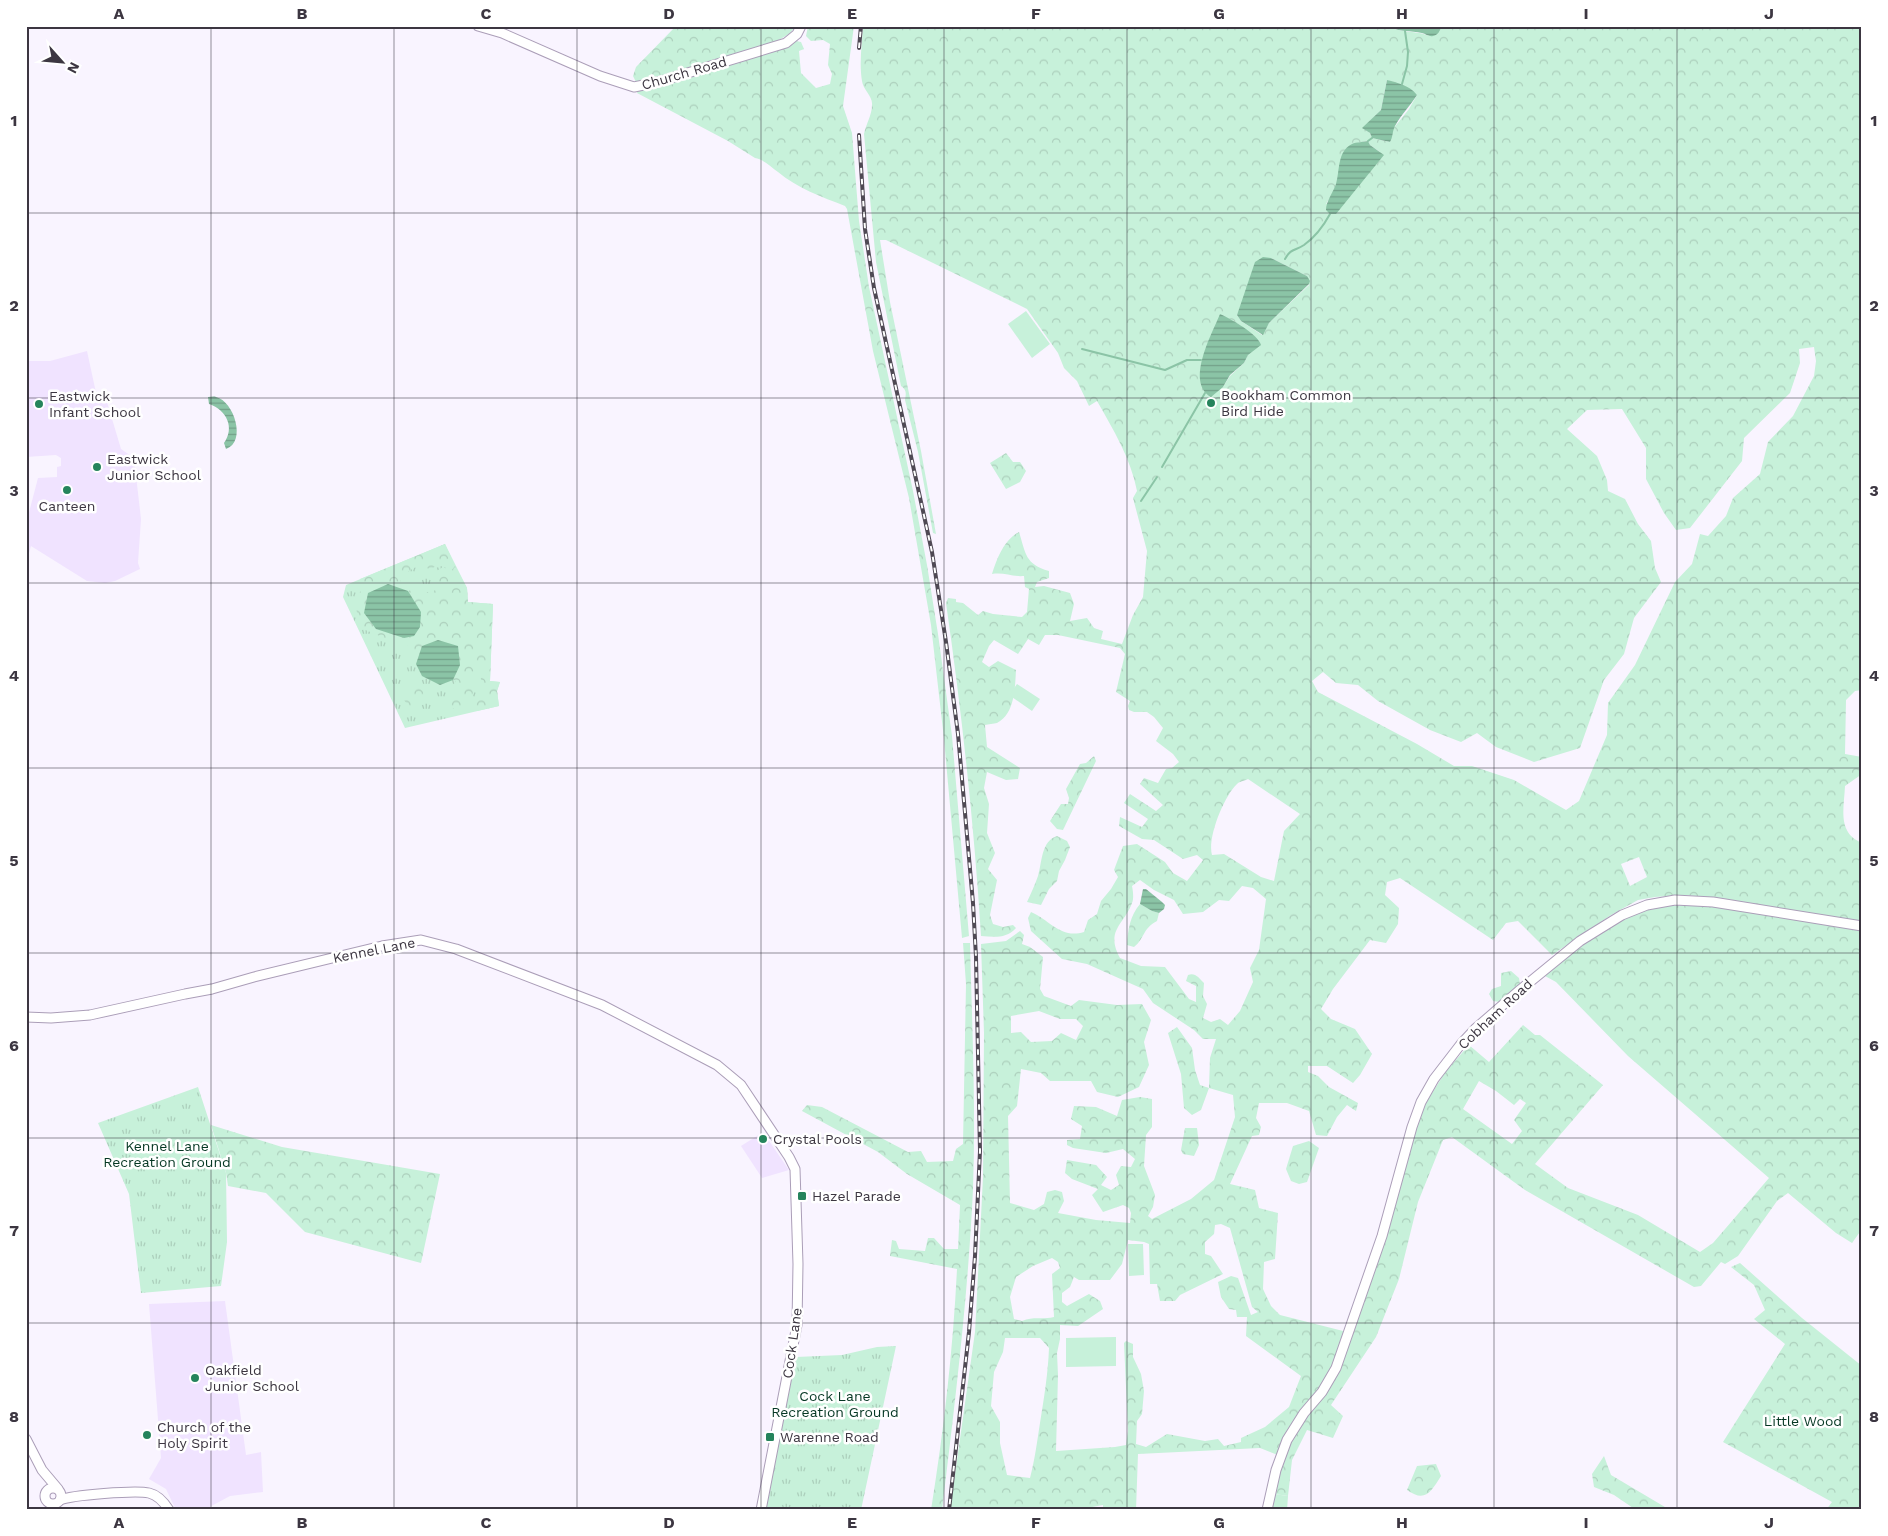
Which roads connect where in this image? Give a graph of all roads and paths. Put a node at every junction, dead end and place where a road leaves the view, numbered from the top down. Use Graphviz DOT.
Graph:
graph roads {
  1 [pos="478,26"];
  2 [pos="801,26"];
  3 [pos="1862,926"];
  4 [pos="26,1018"];
  5 [pos="795,1174"];
  6 [pos="26,1439"];
  7 [pos="42,1470"];
  8 [pos="57,1500"];
  9 [pos="169,1510"];
  10 [pos="761,1510"];
  11 [pos="1267,1510"];
  1 -- 2 [label="street, Church Road"];
  3 -- 11 [label="street, Cobham Road"];
  4 -- 5 [label="street, Kennel Lane"];
  5 -- 10 [label="street, Cock Lane"];
  6 -- 7 [label="street"];
  7 -- 8 [label="street"];
  7 -- 8 [label="street"];
  8 -- 9 [label="street"];
}
